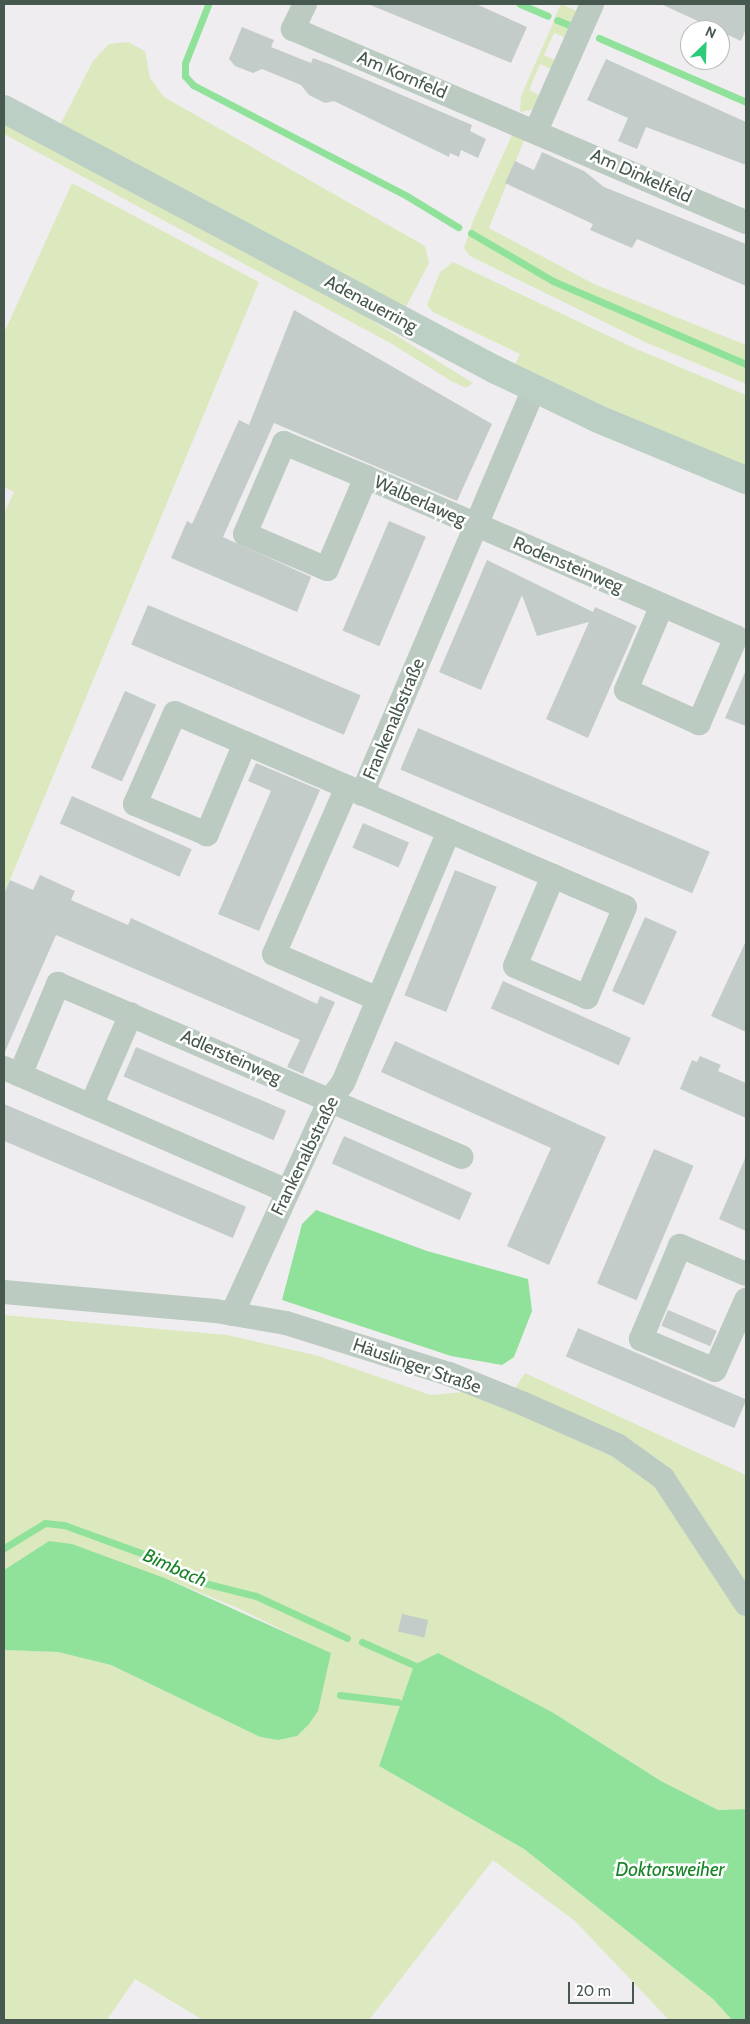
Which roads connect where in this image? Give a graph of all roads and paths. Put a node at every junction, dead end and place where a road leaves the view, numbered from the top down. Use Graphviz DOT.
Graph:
graph roads {
  1 [pos="305,4"];
  2 [pos="592,4"];
  3 [pos="4,109"];
  4 [pos="536,131"];
  5 [pos="746,222"];
  6 [pos="534,388"];
  7 [pos="366,477"];
  8 [pos="746,480"];
  9 [pos="474,524"];
  10 [pos="662,606"];
  11 [pos="245,743"];
  12 [pos="354,790"];
  13 [pos="449,831"];
  14 [pos="553,876"];
  15 [pos="378,1000"];
  16 [pos="131,1014"];
  17 [pos="12,1072"];
  18 [pos="330,1100"];
  19 [pos="92,1106"];
  20 [pos="461,1157"];
  21 [pos="287,1191"];
  22 [pos="746,1274"];
  23 [pos="4,1292"];
  24 [pos="746,1300"];
  25 [pos="232,1314"];
  26 [pos="746,1604"];
  1 -- 4 [label="street, Am Kornfeld"];
  2 -- 4 [label="street"];
  3 -- 6 [label="main road, Adenauerring"];
  4 -- 5 [label="street, Am Dinkelfeld"];
  6 -- 8 [label="main road, Adenauerring"];
  6 -- 9 [label="street, Frankenalbstraße"];
  7 -- 7 [label="street, Walberlaweg"];
  7 -- 9 [label="street, Walberlaweg"];
  9 -- 10 [label="street, Rodensteinweg"];
  9 -- 12 [label="street, Frankenalbstraße"];
  10 -- 10 [label="street, Rodensteinweg"];
  11 -- 11 [label="street"];
  11 -- 12 [label="street"];
  12 -- 13 [label="street, Frankenalbstraße"];
  12 -- 15 [label="street, Frankenalbstraße"];
  13 -- 14 [label="street"];
  13 -- 15 [label="street, Frankenalbstraße"];
  14 -- 14 [label="street"];
  15 -- 18 [label="street, Frankenalbstraße"];
  16 -- 17 [label="street, Adlersteinweg"];
  16 -- 18 [label="street, Adlersteinweg"];
  16 -- 19 [label="street"];
  17 -- 19 [label="street, Adlersteinweg"];
  18 -- 20 [label="street, Adlersteinweg"];
  18 -- 21 [label="street, Frankenalbstraße"];
  19 -- 21 [label="street, Adlersteinweg"];
  21 -- 25 [label="street, Frankenalbstraße"];
  22 -- 24 [label="street"];
  23 -- 25 [label="street, Häuslinger Straße"];
  25 -- 26 [label="street, Häuslinger Straße"];
}
